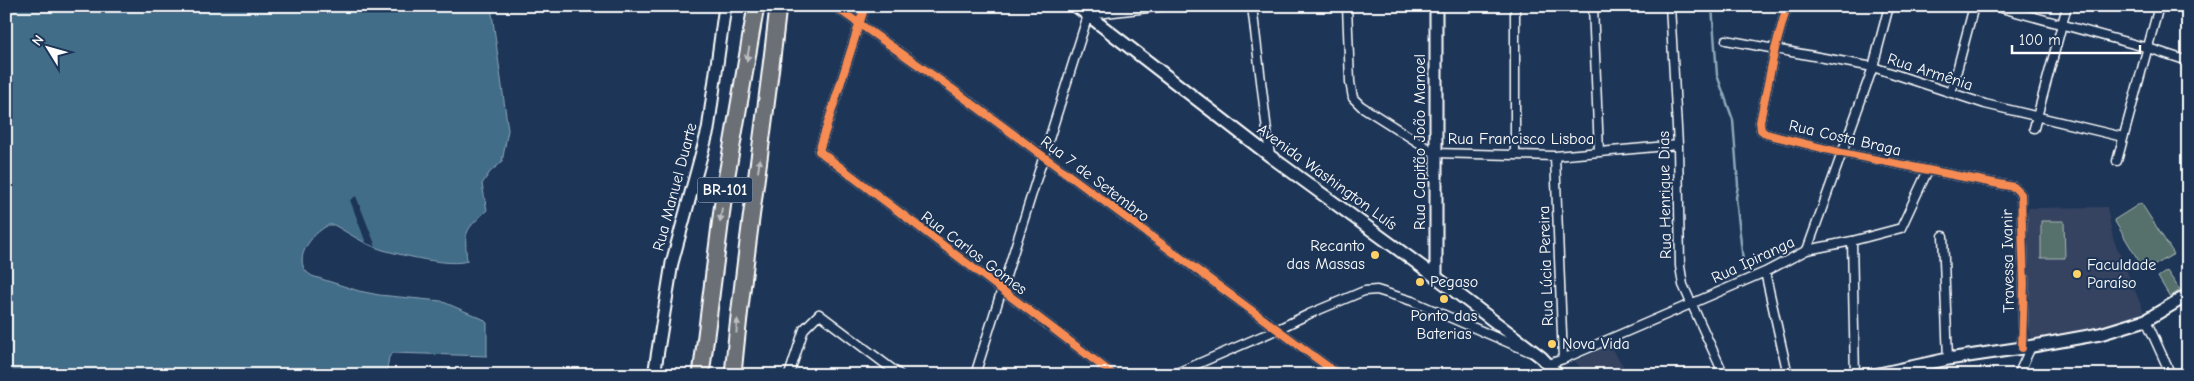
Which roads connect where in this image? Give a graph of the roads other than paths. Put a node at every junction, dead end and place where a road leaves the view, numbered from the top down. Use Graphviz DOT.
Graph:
graph roads {
  1 [pos="725,6"];
  2 [pos="756,6"];
  3 [pos="778,6"];
  4 [pos="834,6"];
  5 [pos="865,6"];
  6 [pos="1076,6"];
  7 [pos="1165,6"];
  8 [pos="1252,6"];
  9 [pos="1347,6"];
  10 [pos="1436,6"];
  11 [pos="1515,6"];
  12 [pos="1593,6"];
  13 [pos="1670,6"];
  14 [pos="1787,6"];
  15 [pos="1889,6"];
  16 [pos="1974,6"];
  17 [pos="1994,6"];
  18 [pos="2068,6"];
  19 [pos="2159,6"];
  20 [pos="1124,8"];
  21 [pos="1088,15"];
  22 [pos="859,24"];
  23 [pos="2062,24"];
  24 [pos="1726,40"];
  25 [pos="2148,48"];
  26 [pos="1775,50"];
  27 [pos="2188,61"];
  28 [pos="1873,67"];
  29 [pos="1951,93"];
  30 [pos="2036,117"];
  31 [pos="2034,128"];
  32 [pos="2123,137"];
  33 [pos="1678,145"];
  34 [pos="1600,152"];
  35 [pos="1435,153"];
  36 [pos="1842,153"];
  37 [pos="1515,155"];
  38 [pos="1270,156"];
  39 [pos="1555,156"];
  40 [pos="1044,158"];
  41 [pos="2117,161"];
  42 [pos="1928,170"];
  43 [pos="2004,184"];
  44 [pos="1943,236"];
  45 [pos="1852,241"];
  46 [pos="1807,250"];
  47 [pos="1765,272"];
  48 [pos="1436,277"];
  49 [pos="1001,291"];
  50 [pos="2188,295"];
  51 [pos="1692,302"];
  52 [pos="2146,320"];
  53 [pos="1276,330"];
  54 [pos="2027,348"];
  55 [pos="1563,359"];
  56 [pos="1948,359"];
  57 [pos="1545,361"];
  58 [pos="1911,367"];
  59 [pos="1183,373"];
  60 [pos="654,375"];
  61 [pos="702,375"];
  62 [pos="732,375"];
  63 [pos="789,375"];
  64 [pos="900,375"];
  65 [pos="975,375"];
  66 [pos="1114,375"];
  67 [pos="1172,375"];
  68 [pos="1339,375"];
  69 [pos="1558,375"];
  70 [pos="1724,375"];
  71 [pos="1788,375"];
  72 [pos="1855,375"];
  73 [pos="1874,375"];
  74 [pos="1927,375"];
  75 [pos="2018,375"];
  76 [pos="2171,375"];
  1 -- 60 [label="street, Rua Manuel Duarte"];
  2 -- 61 [label="highway, BR-101, one-way"];
  62 -- 3 [label="highway, BR-101, one-way"];
  4 -- 22 [label="street, Rua 7 de Setembro"];
  5 -- 22 [label="street"];
  6 -- 21 [label="street, Avenida Washington Luís"];
  7 -- 20 [label="street"];
  8 -- 38 [label="street"];
  9 -- 35 [label="street, Rua Francisco Lisboa"];
  10 -- 35 [label="street, Rua Capitão João Manoel"];
  11 -- 37 [label="street"];
  12 -- 34 [label="street"];
  13 -- 33 [label="street, Rua Henrique Dias"];
  14 -- 26 [label="street"];
  15 -- 28 [label="street"];
  16 -- 29 [label="street"];
  17 -- 23 [label="street"];
  18 -- 23 [label="street"];
  19 -- 25 [label="street"];
  20 -- 21 [label="street"];
  21 -- 38 [label="street, Avenida Washington Luís"];
  21 -- 40 [label="street"];
  22 -- 40 [label="street, Rua 7 de Setembro"];
  22 -- 49 [label="street, Rua Carlos Gomes"];
  23 -- 25 [label="street"];
  23 -- 30 [label="street"];
  24 -- 26 [label="street, Rua Armênia"];
  25 -- 27 [label="street"];
  25 -- 32 [label="street"];
  26 -- 28 [label="street, Rua Armênia"];
  26 -- 36 [label="street, Rua Costa Braga"];
  28 -- 29 [label="street, Rua Armênia"];
  28 -- 36 [label="street"];
  29 -- 30 [label="street, Rua Armênia"];
  30 -- 31 [label="street"];
  30 -- 32 [label="street, Rua Armênia"];
  32 -- 41 [label="street"];
  33 -- 34 [label="street, Rua Francisco Lisboa"];
  33 -- 51 [label="street, Rua Henrique Dias"];
  34 -- 39 [label="street, Rua Francisco Lisboa"];
  35 -- 37 [label="street, Rua Francisco Lisboa"];
  35 -- 48 [label="street, Rua Capitão João Manoel"];
  36 -- 42 [label="street, Rua Costa Braga"];
  36 -- 46 [label="street"];
  37 -- 39 [label="street, Rua Francisco Lisboa"];
  38 -- 48 [label="street, Avenida Washington Luís"];
  39 -- 55 [label="street, Rua Lúcia Pereira"];
  40 -- 49 [label="street"];
  40 -- 53 [label="street, Rua 7 de Setembro"];
  42 -- 43 [label="street, Rua Costa Braga"];
  42 -- 45 [label="street, Rua Ipiranga"];
  43 -- 54 [label="street, Travessa Ivanir"];
  44 -- 56 [label="street"];
  45 -- 46 [label="street, Rua Ipiranga"];
  45 -- 72 [label="street"];
  46 -- 47 [label="street, Rua Ipiranga"];
  47 -- 51 [label="street, Rua Ipiranga"];
  47 -- 71 [label="street"];
  48 -- 57 [label="street, Avenida Washington Luís"];
  49 -- 65 [label="street"];
  49 -- 66 [label="street, Rua Carlos Gomes"];
  50 -- 52 [label="street"];
  51 -- 55 [label="street, Rua Ipiranga"];
  51 -- 70 [label="street, Rua Henrique Dias"];
  52 -- 54 [label="street"];
  52 -- 76 [label="street"];
  53 -- 57 [label="street"];
  53 -- 59 [label="street"];
  53 -- 68 [label="street, Rua 7 de Setembro"];
  54 -- 56 [label="street"];
  54 -- 75 [label="street"];
  55 -- 57 [label="street"];
  56 -- 58 [label="street"];
  57 -- 69 [label="street, Avenida Washington Luís"];
  58 -- 73 [label="street"];
  58 -- 74 [label="street"];
  59 -- 67 [label="street"];
  63 -- 64 [label="street"];
}
